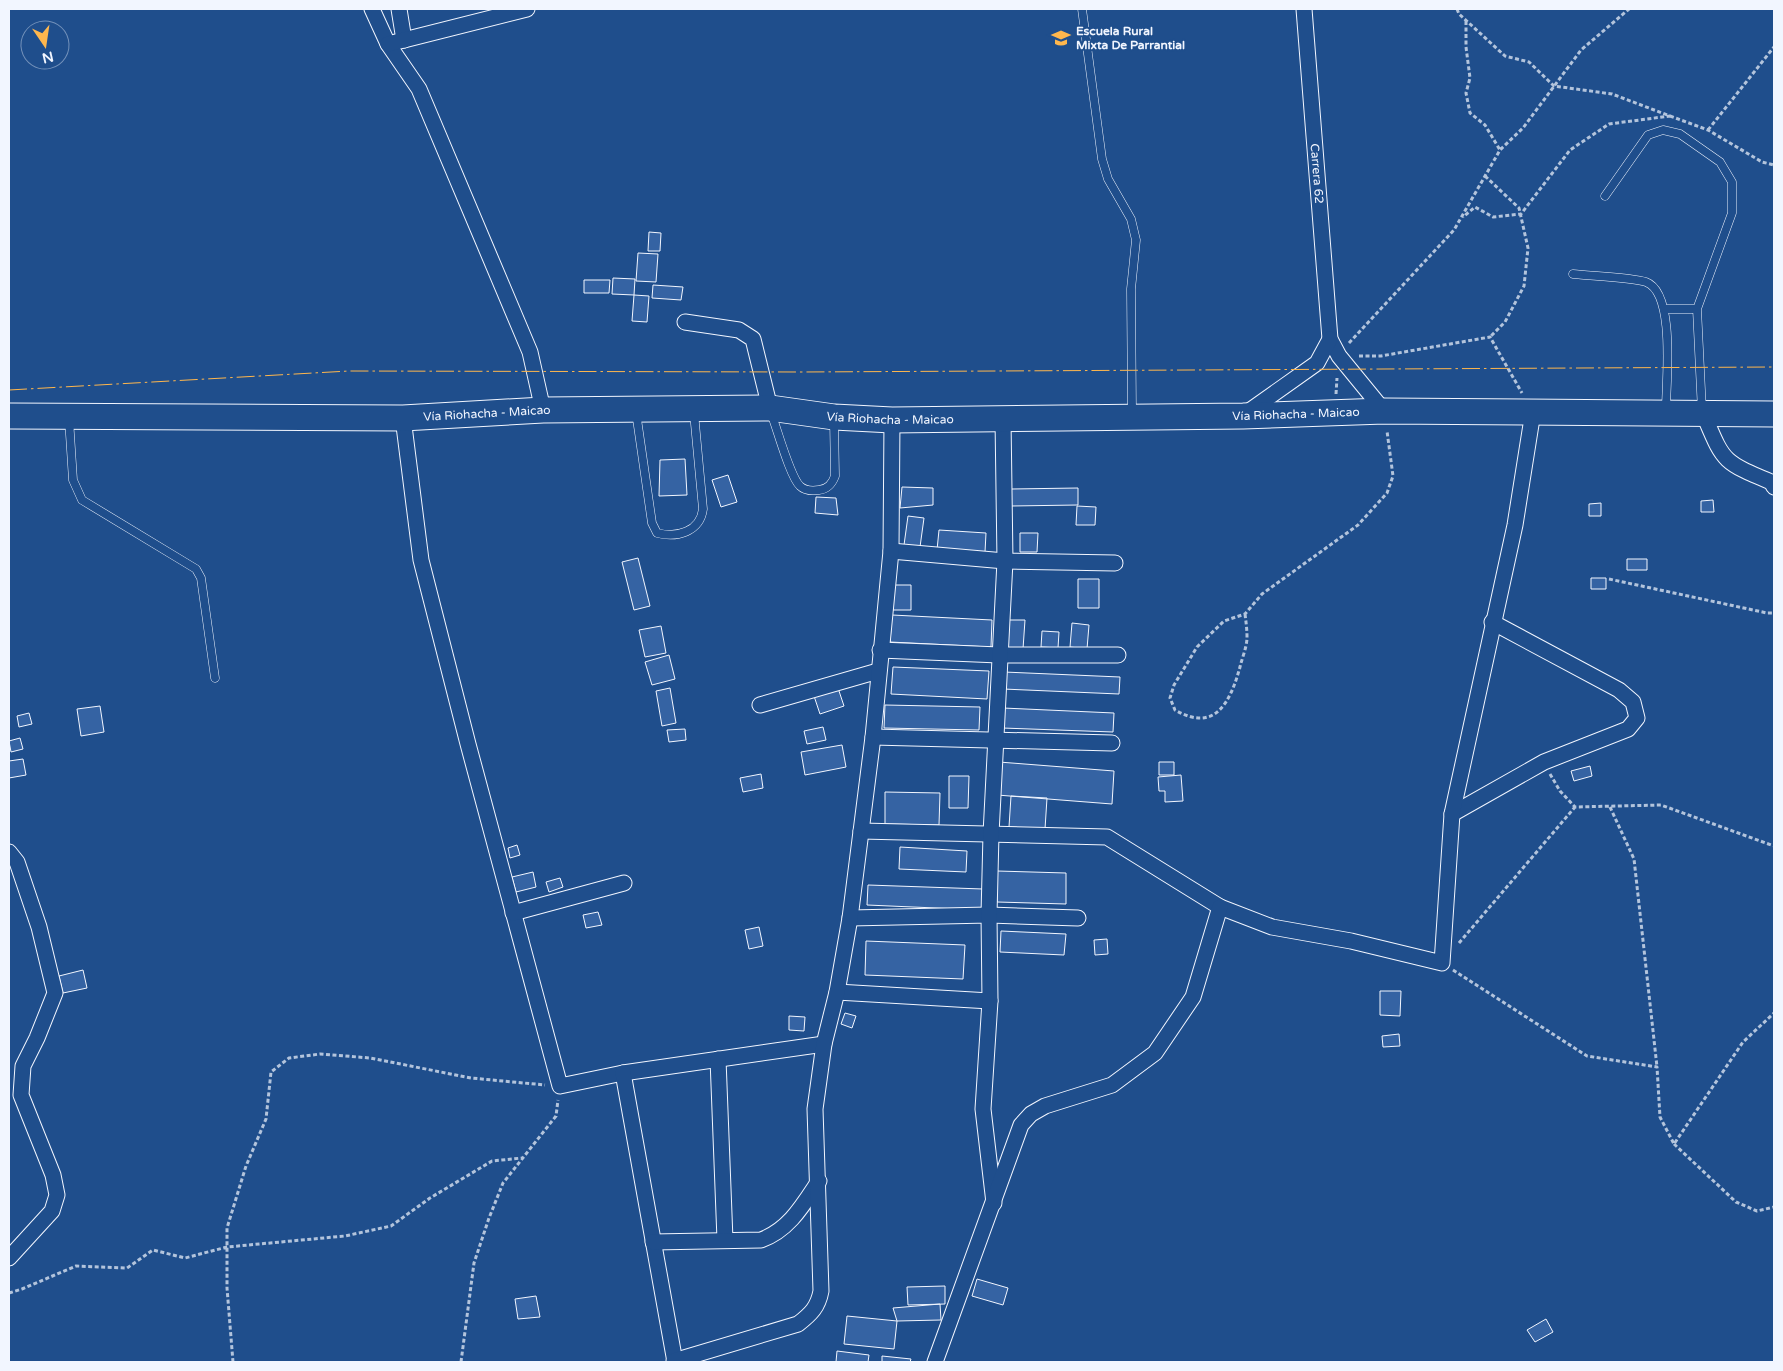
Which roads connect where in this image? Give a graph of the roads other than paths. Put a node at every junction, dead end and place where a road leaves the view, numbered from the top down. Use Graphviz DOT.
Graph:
graph roads {
  1 [pos="372,9"];
  2 [pos="399,9"];
  3 [pos="527,9"];
  4 [pos="1082,9"];
  5 [pos="1304,9"];
  6 [pos="404,40"];
  7 [pos="388,44"];
  8 [pos="1605,196"];
  9 [pos="1573,274"];
  10 [pos="1665,309"];
  11 [pos="1697,309"];
  12 [pos="685,322"];
  13 [pos="1330,339"];
  14 [pos="770,408"];
  15 [pos="694,409"];
  16 [pos="543,410"];
  17 [pos="636,410"];
  18 [pos="1384,411"];
  19 [pos="1533,412"];
  20 [pos="1666,413"];
  21 [pos="1703,413"];
  22 [pos="1774,414"];
  23 [pos="68,415"];
  24 [pos="9,416"];
  25 [pos="834,416"];
  26 [pos="1243,416"];
  27 [pos="403,418"];
  28 [pos="1132,418"];
  29 [pos="1004,419"];
  30 [pos="892,420"];
  31 [pos="1774,487"];
  32 [pos="891,551"];
  33 [pos="1005,561"];
  34 [pos="1115,563"];
  35 [pos="1492,622"];
  36 [pos="880,650"];
  37 [pos="1118,655"];
  38 [pos="999,656"];
  39 [pos="878,671"];
  40 [pos="215,678"];
  41 [pos="760,705"];
  42 [pos="873,737"];
  43 [pos="997,740"];
  44 [pos="1112,743"];
  45 [pos="1452,814"];
  46 [pos="861,831"];
  47 [pos="991,834"];
  48 [pos="9,852"];
  49 [pos="624,883"];
  50 [pos="1220,907"];
  51 [pos="514,913"];
  52 [pos="989,915"];
  53 [pos="850,918"];
  54 [pos="1078,918"];
  55 [pos="837,992"];
  56 [pos="990,1002"];
  57 [pos="824,1044"];
  58 [pos="718,1059"];
  59 [pos="623,1073"];
  60 [pos="819,1181"];
  61 [pos="994,1203"];
  62 [pos="725,1240"];
  63 [pos="653,1242"];
  64 [pos="9,1258"];
  65 [pos="674,1361"];
  66 [pos="935,1362"];
  1 -- 7 [label="street"];
  2 -- 6 [label="street"];
  3 -- 6 [label="street"];
  4 -- 28 [label="lane"];
  5 -- 13 [label="street, Carrera 62"];
  6 -- 7 [label="street"];
  7 -- 16 [label="street"];
  8 -- 11 [label="lane"];
  9 -- 10 [label="lane"];
  10 -- 11 [label="lane"];
  10 -- 20 [label="lane"];
  11 -- 21 [label="lane"];
  12 -- 14 [label="street"];
  13 -- 18 [label="street, Carrera 62"];
  13 -- 26 [label="street"];
  14 -- 15 [label="highway, Vía Riohacha - Maicao"];
  14 -- 25 [label="highway, Vía Riohacha - Maicao"];
  14 -- 25 [label="lane"];
  15 -- 17 [label="highway, Vía Riohacha - Maicao"];
  15 -- 17 [label="lane"];
  16 -- 17 [label="highway, Vía Riohacha - Maicao"];
  16 -- 27 [label="highway, Vía Riohacha - Maicao"];
  18 -- 19 [label="highway, Vía Riohacha - Maicao"];
  18 -- 26 [label="highway, Vía Riohacha - Maicao"];
  19 -- 20 [label="highway, Vía Riohacha - Maicao"];
  19 -- 35 [label="street"];
  20 -- 21 [label="highway, Vía Riohacha - Maicao"];
  21 -- 22 [label="highway, Vía Riohacha - Maicao"];
  21 -- 31 [label="street"];
  23 -- 24 [label="highway, Vía Riohacha - Maicao"];
  23 -- 27 [label="highway, Vía Riohacha - Maicao"];
  23 -- 40 [label="lane"];
  25 -- 30 [label="highway, Vía Riohacha - Maicao"];
  26 -- 28 [label="highway, Vía Riohacha - Maicao"];
  27 -- 51 [label="street"];
  28 -- 29 [label="highway, Vía Riohacha - Maicao"];
  29 -- 30 [label="highway, Vía Riohacha - Maicao"];
  29 -- 33 [label="street"];
  30 -- 32 [label="street"];
  32 -- 33 [label="street"];
  32 -- 36 [label="street"];
  33 -- 34 [label="street"];
  33 -- 38 [label="street"];
  35 -- 45 [label="street"];
  35 -- 45 [label="street"];
  36 -- 38 [label="street"];
  36 -- 39 [label="street"];
  37 -- 38 [label="street"];
  38 -- 43 [label="street"];
  39 -- 41 [label="street"];
  39 -- 42 [label="street"];
  42 -- 43 [label="street"];
  42 -- 46 [label="street"];
  43 -- 44 [label="street"];
  43 -- 47 [label="street"];
  45 -- 50 [label="street"];
  46 -- 47 [label="street"];
  46 -- 53 [label="street"];
  47 -- 50 [label="street"];
  47 -- 52 [label="street"];
  48 -- 64 [label="street"];
  49 -- 51 [label="street"];
  50 -- 61 [label="street"];
  51 -- 59 [label="street"];
  52 -- 53 [label="street"];
  52 -- 54 [label="street"];
  52 -- 56 [label="street"];
  53 -- 55 [label="street"];
  55 -- 56 [label="street"];
  55 -- 57 [label="street"];
  56 -- 61 [label="street"];
  57 -- 58 [label="street"];
  57 -- 60 [label="street"];
  58 -- 59 [label="street"];
  58 -- 62 [label="street"];
  59 -- 63 [label="street"];
  60 -- 62 [label="street"];
  60 -- 65 [label="street"];
  61 -- 66 [label="street"];
  62 -- 63 [label="street"];
  63 -- 65 [label="street"];
}
